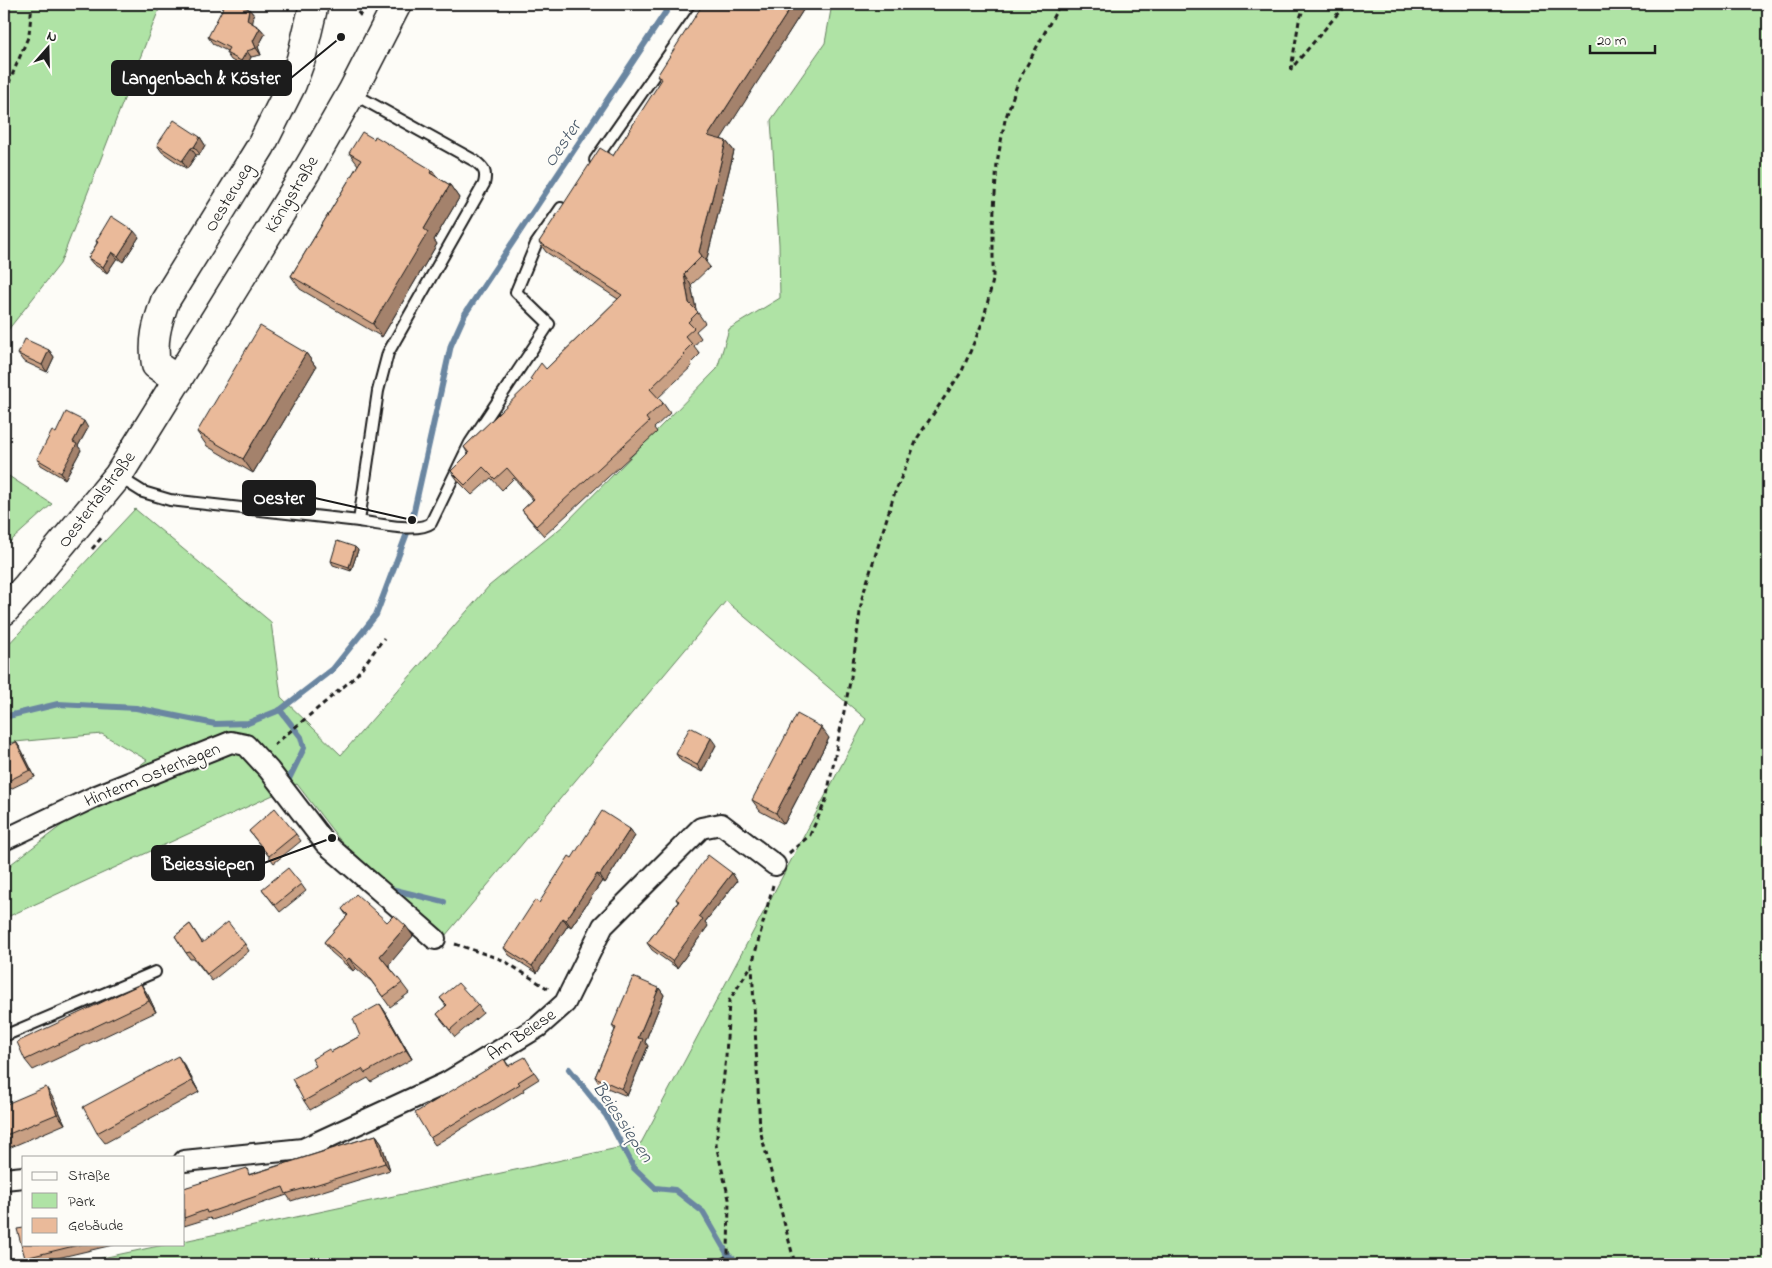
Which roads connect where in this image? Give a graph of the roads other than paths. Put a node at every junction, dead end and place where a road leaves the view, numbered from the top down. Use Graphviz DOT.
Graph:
graph roads {
  1 [pos="314,4"];
  2 [pos="397,4"];
  3 [pos="704,4"];
  4 [pos="352,92"];
  5 [pos="586,172"];
  6 [pos="570,196"];
  7 [pos="178,380"];
  8 [pos="118,476"];
  9 [pos="359,521"];
  10 [pos="4,610"];
  11 [pos="4,840"];
  12 [pos="775,865"];
  13 [pos="436,939"];
  14 [pos="155,972"];
  15 [pos="4,1036"];
  16 [pos="185,1161"];
  17 [pos="22,1177"];
  18 [pos="4,1179"];
  1 -- 7 [label="main road, Oesterweg"];
  2 -- 4 [label="main road, Königstraße"];
  3 -- 5 [label="lane"];
  4 -- 7 [label="main road, Königstraße"];
  4 -- 9 [label="lane"];
  6 -- 9 [label="lane"];
  7 -- 8 [label="main road, Oestertalstraße"];
  8 -- 9 [label="lane"];
  8 -- 10 [label="main road, Oestertalstraße"];
  11 -- 13 [label="street, Hinterm Osterhagen"];
  12 -- 16 [label="street, Am Beiese"];
  14 -- 15 [label="lane"];
  17 -- 18 [label="street"];
}
